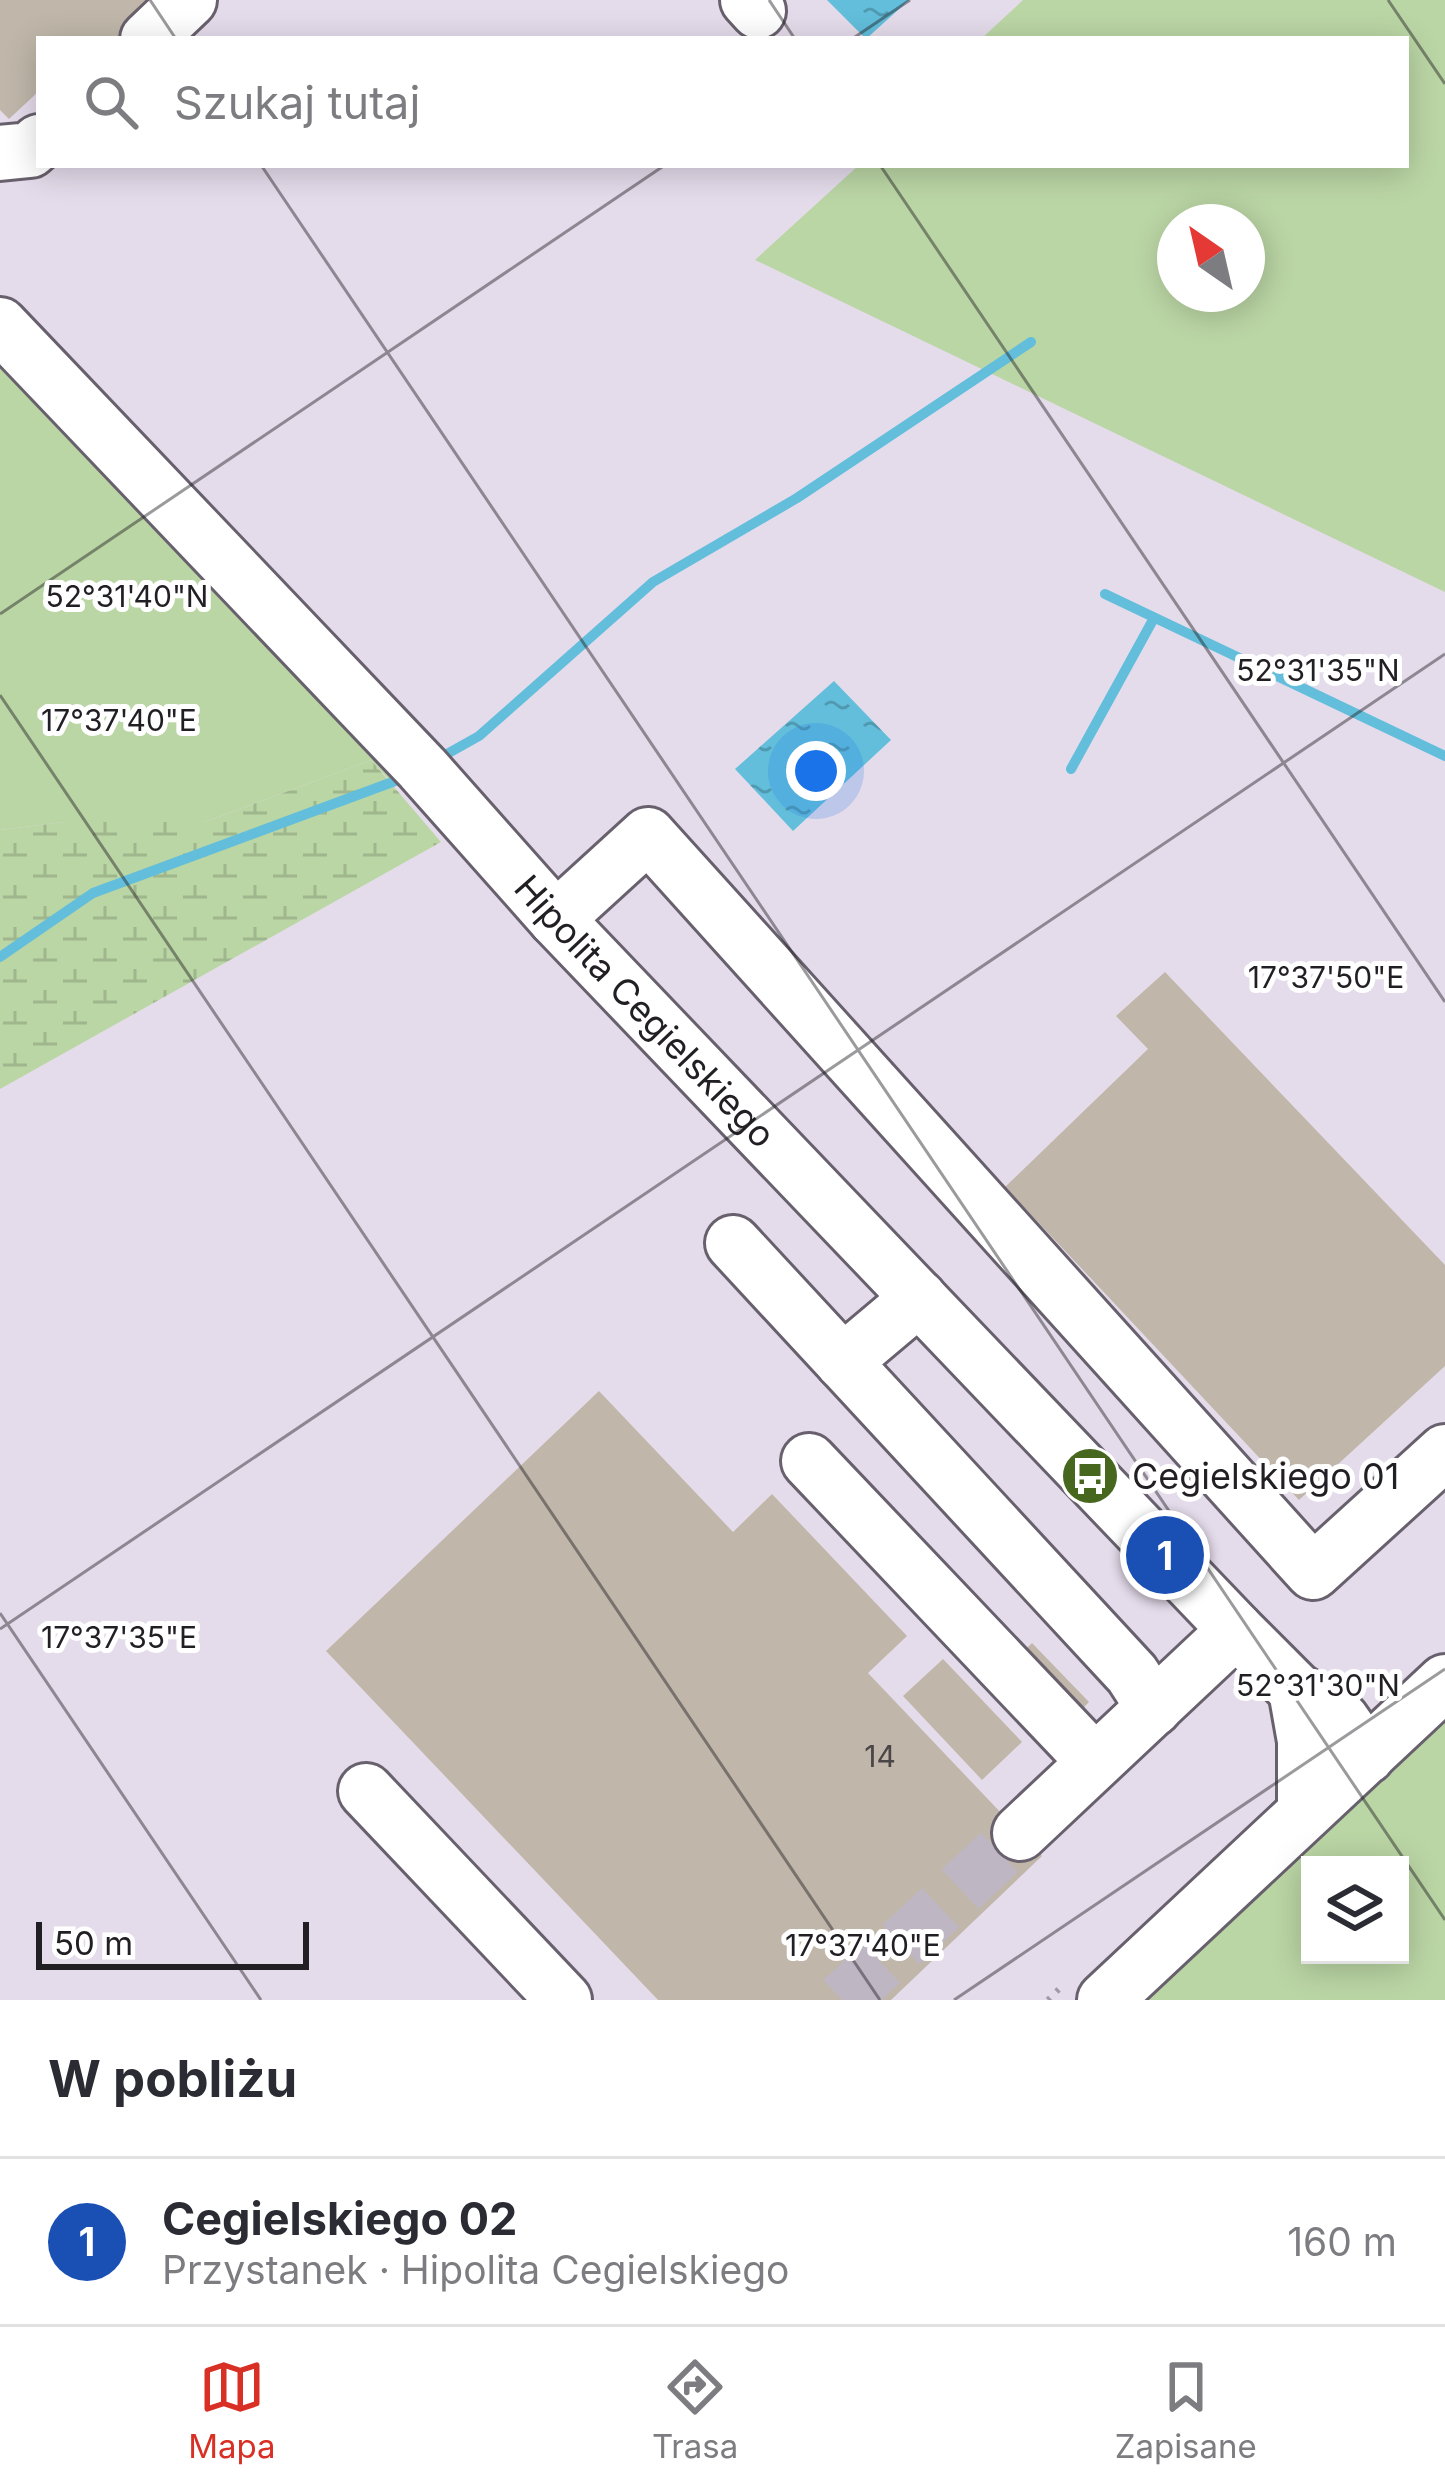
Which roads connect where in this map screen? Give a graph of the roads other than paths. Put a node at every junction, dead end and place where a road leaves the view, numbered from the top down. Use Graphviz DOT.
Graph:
graph roads {
  1 [pos="189,0"];
  2 [pos="151,36"];
  3 [pos="36,145"];
  4 [pos="0,153"];
  5 [pos="0,325"];
  6 [pos="556,919"];
  7 [pos="733,1243"];
  8 [pos="920,1298"];
  9 [pos="844,1362"];
  10 [pos="1445,1452"];
  11 [pos="809,1460"];
  12 [pos="1236,1630"];
  13 [pos="1445,1682"];
  14 [pos="1295,1690"];
  15 [pos="1154,1708"];
  16 [pos="1367,1756"];
  17 [pos="1094,1761"];
  18 [pos="366,1791"];
  19 [pos="1306,1811"];
  20 [pos="1020,1833"];
  21 [pos="1085,1992"];
  22 [pos="564,2000"];
  1 -- 2 [label="street"];
  3 -- 4 [label="street"];
  5 -- 6 [label="street, Hipolita Cegielskiego"];
  6 -- 8 [label="street, Hipolita Cegielskiego"];
  6 -- 10 [label="street"];
  7 -- 9 [label="street"];
  8 -- 9 [label="street"];
  8 -- 12 [label="street, Hipolita Cegielskiego"];
  9 -- 15 [label="street"];
  11 -- 17 [label="street"];
  12 -- 14 [label="street, Hipolita Cegielskiego"];
  12 -- 15 [label="street"];
  13 -- 16 [label="street"];
  14 -- 16 [label="street, Hipolita Cegielskiego"];
  14 -- 19 [label="street"];
  15 -- 17 [label="street"];
  16 -- 19 [label="street"];
  17 -- 20 [label="street"];
  18 -- 22 [label="street"];
  19 -- 21 [label="street"];
}
